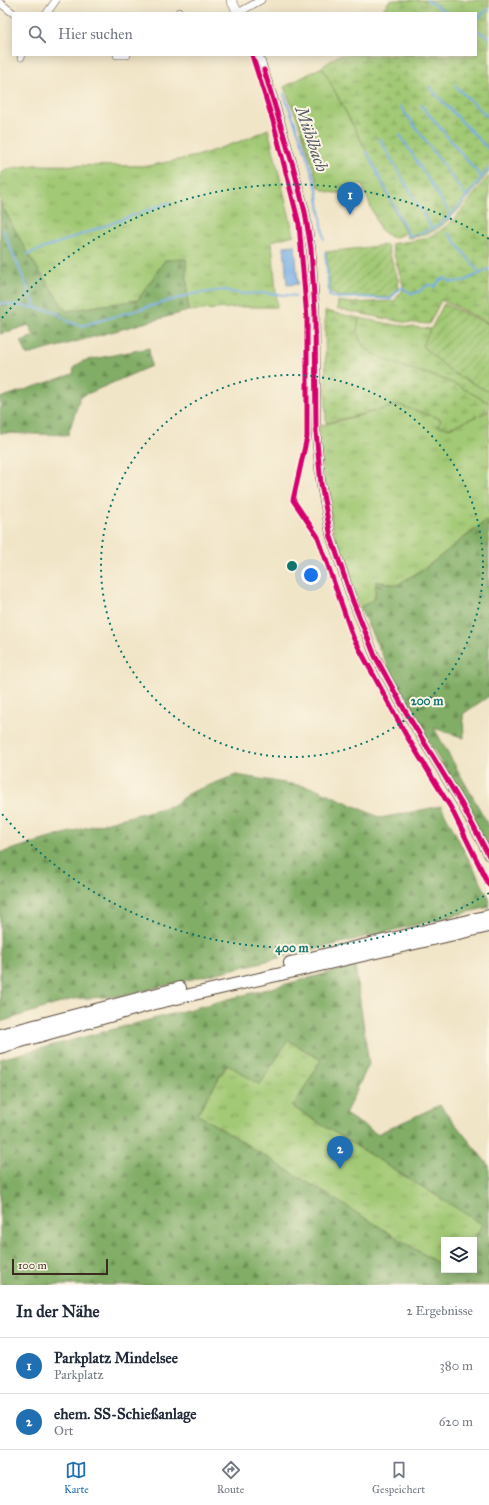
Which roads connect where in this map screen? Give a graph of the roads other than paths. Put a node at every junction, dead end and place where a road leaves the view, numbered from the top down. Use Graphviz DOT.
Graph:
graph roads {
  1 [pos="56,0"];
  2 [pos="231,0"];
  3 [pos="261,0"];
  4 [pos="0,3"];
  5 [pos="12,12"];
  6 [pos="48,12"];
  7 [pos="237,12"];
  8 [pos="240,12"];
  9 [pos="258,56"];
  10 [pos="489,856"];
  11 [pos="489,916"];
  12 [pos="489,926"];
  13 [pos="0,1035"];
  14 [pos="0,1047"];
  1 -- 6 [label="street"];
  2 -- 7 [label="street"];
  3 -- 8 [label="street"];
  4 -- 5 [label="street"];
  9 -- 10 [label="street"];
  11 -- 13 [label="highway"];
  12 -- 14 [label="highway"];
}
